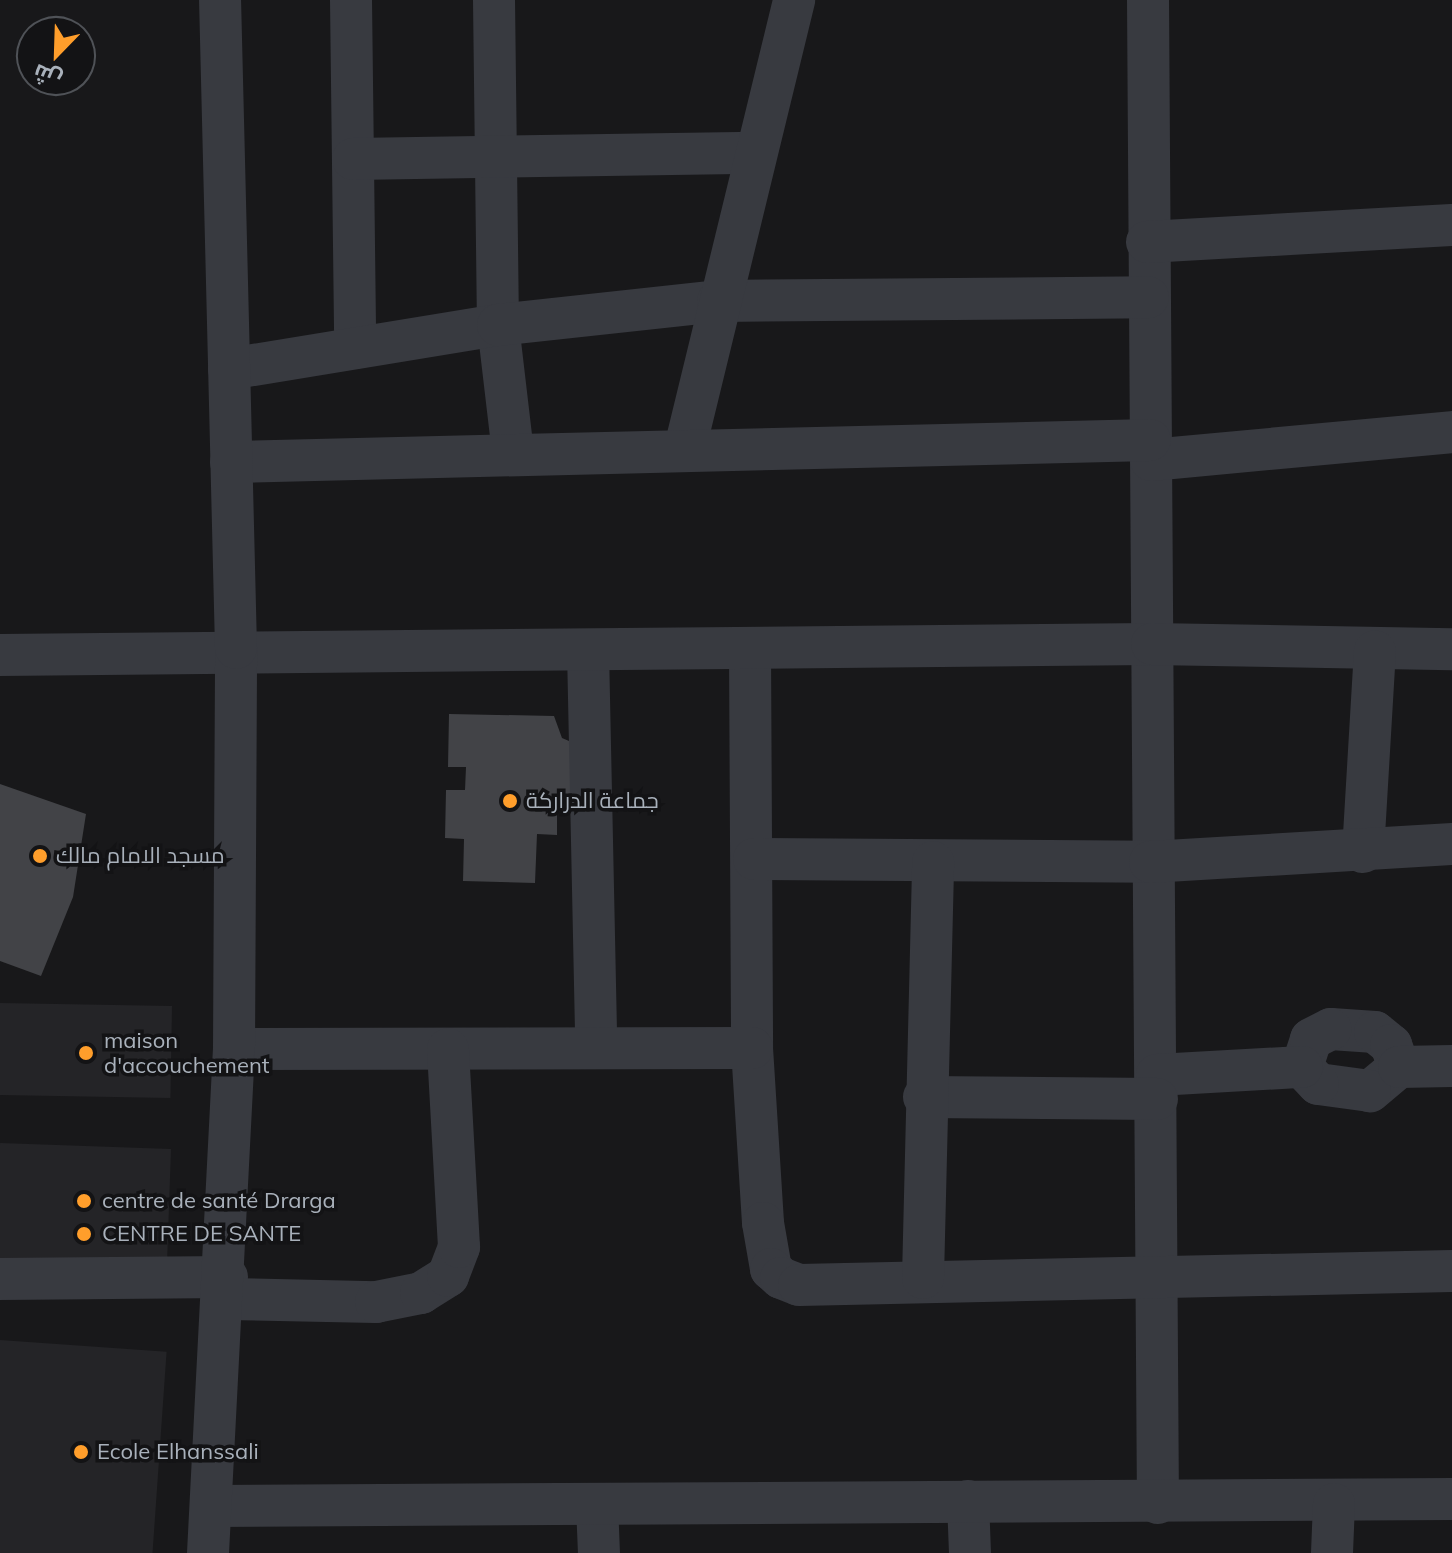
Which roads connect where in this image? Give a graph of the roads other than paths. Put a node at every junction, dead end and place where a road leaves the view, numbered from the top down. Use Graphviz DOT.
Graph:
graph roads {
  1 [pos="220,0"];
  2 [pos="351,0"];
  3 [pos="494,0"];
  4 [pos="794,0"];
  5 [pos="1148,0"];
  6 [pos="755,153"];
  7 [pos="498,156"];
  8 [pos="353,159"];
  9 [pos="1452,225"];
  10 [pos="1147,242"];
  11 [pos="1148,297"];
  12 [pos="718,301"];
  13 [pos="498,325"];
  14 [pos="355,348"];
  15 [pos="229,369"];
  16 [pos="1452,432"];
  17 [pos="685,448"];
  18 [pos="1150,450"];
  19 [pos="513,452"];
  20 [pos="231,462"];
  21 [pos="1152,644"];
  22 [pos="236,648"];
  23 [pos="750,649"];
  24 [pos="1452,649"];
  25 [pos="588,650"];
  26 [pos="1375,651"];
  27 [pos="0,655"];
  28 [pos="1452,844"];
  29 [pos="1363,852"];
  30 [pos="754,859"];
  31 [pos="933,862"];
  32 [pos="1150,862"];
  33 [pos="596,1046"];
  34 [pos="752,1048"];
  35 [pos="234,1049"];
  36 [pos="448,1049"];
  37 [pos="1452,1066"];
  38 [pos="1302,1067"];
  39 [pos="1399,1067"];
  40 [pos="1157,1087"];
  41 [pos="924,1097"];
  42 [pos="1452,1271"];
  43 [pos="923,1278"];
  44 [pos="0,1279"];
  45 [pos="1156,1280"];
  46 [pos="227,1288"];
  47 [pos="1452,1499"];
  48 [pos="968,1501"];
  49 [pos="1158,1503"];
  50 [pos="597,1504"];
  51 [pos="1334,1504"];
  52 [pos="212,1506"];
  53 [pos="208,1553"];
  54 [pos="599,1553"];
  55 [pos="970,1553"];
  56 [pos="1332,1553"];
  1 -- 15 [label="street"];
  2 -- 8 [label="street"];
  3 -- 7 [label="street"];
  4 -- 6 [label="street"];
  5 -- 10 [label="street"];
  6 -- 7 [label="street"];
  6 -- 12 [label="street"];
  7 -- 8 [label="street"];
  7 -- 13 [label="street"];
  8 -- 14 [label="street"];
  9 -- 10 [label="street"];
  10 -- 11 [label="street"];
  11 -- 12 [label="street"];
  11 -- 18 [label="street"];
  12 -- 13 [label="street"];
  12 -- 17 [label="street"];
  13 -- 14 [label="street"];
  13 -- 19 [label="street"];
  14 -- 15 [label="street"];
  15 -- 20 [label="street"];
  16 -- 18 [label="street"];
  17 -- 18 [label="street"];
  17 -- 19 [label="street"];
  18 -- 21 [label="street"];
  19 -- 20 [label="street"];
  20 -- 22 [label="street"];
  21 -- 23 [label="street"];
  21 -- 26 [label="street"];
  21 -- 32 [label="street"];
  22 -- 25 [label="street"];
  22 -- 27 [label="street"];
  22 -- 35 [label="street"];
  23 -- 25 [label="street"];
  23 -- 30 [label="street"];
  24 -- 26 [label="street"];
  25 -- 33 [label="street"];
  26 -- 29 [label="street"];
  28 -- 29 [label="street"];
  29 -- 32 [label="street"];
  30 -- 31 [label="street"];
  30 -- 34 [label="street"];
  31 -- 32 [label="street"];
  31 -- 41 [label="street"];
  32 -- 40 [label="street"];
  33 -- 34 [label="street"];
  33 -- 36 [label="street"];
  34 -- 43 [label="street"];
  35 -- 36 [label="street"];
  35 -- 46 [label="street"];
  36 -- 46 [label="street"];
  37 -- 39 [label="street"];
  38 -- 39 [label="street"];
  38 -- 39 [label="street"];
  38 -- 40 [label="street"];
  40 -- 41 [label="street"];
  40 -- 45 [label="street"];
  41 -- 43 [label="street"];
  42 -- 45 [label="street"];
  43 -- 45 [label="street"];
  44 -- 46 [label="street"];
  45 -- 49 [label="street"];
  46 -- 52 [label="street"];
  47 -- 51 [label="street"];
  48 -- 49 [label="street"];
  48 -- 50 [label="street"];
  48 -- 55 [label="street"];
  49 -- 51 [label="street"];
  50 -- 52 [label="street"];
  50 -- 54 [label="street"];
  51 -- 56 [label="street"];
  52 -- 53 [label="street"];
}
